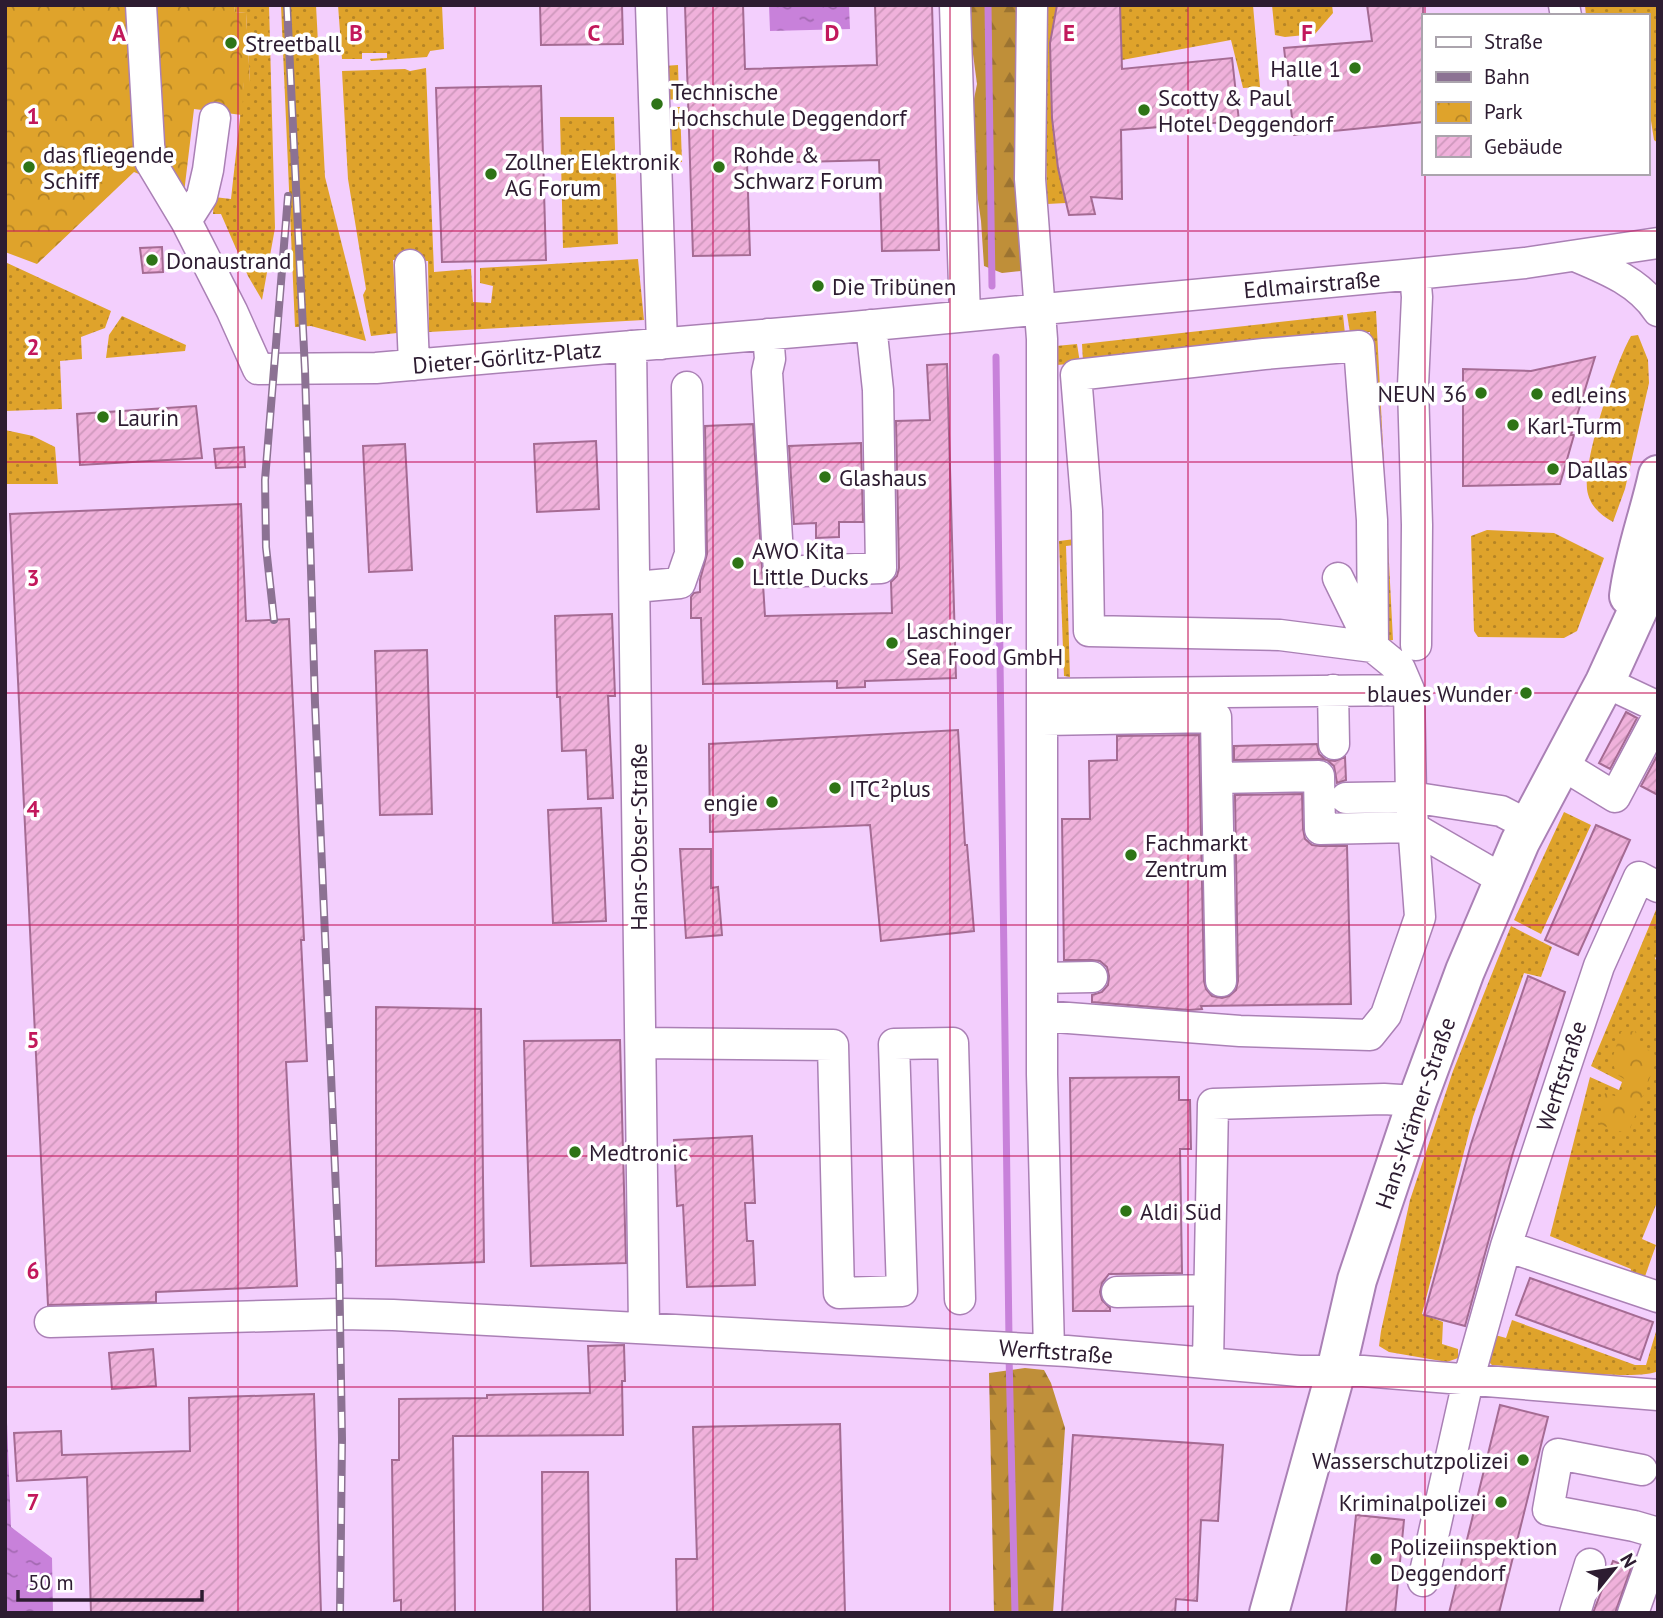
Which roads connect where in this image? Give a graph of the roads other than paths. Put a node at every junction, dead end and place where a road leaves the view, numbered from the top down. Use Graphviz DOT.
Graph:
graph roads {
  1 [pos="141,5"];
  2 [pos="651,5"];
  3 [pos="955,5"];
  4 [pos="1032,5"];
  5 [pos="215,118"];
  6 [pos="186,221"];
  7 [pos="1658,243"];
  8 [pos="1574,256"];
  9 [pos="410,265"];
  10 [pos="1415,274"];
  11 [pos="1041,309"];
  12 [pos="1658,311"];
  13 [pos="965,316"];
  14 [pos="871,325"];
  15 [pos="768,334"];
  16 [pos="662,344"];
  17 [pos="631,346"];
  18 [pos="414,365"];
  19 [pos="687,387"];
  20 [pos="1658,475"];
  21 [pos="1042,511"];
  22 [pos="1087,511"];
  23 [pos="1653,518"];
  24 [pos="1658,566"];
  25 [pos="1338,578"];
  26 [pos="635,587"];
  27 [pos="1624,637"];
  28 [pos="1416,645"];
  29 [pos="1373,647"];
  30 [pos="1605,682"];
  31 [pos="1333,690"];
  32 [pos="1409,690"];
  33 [pos="1043,707"];
  34 [pos="1658,707"];
  35 [pos="1658,716"];
  36 [pos="1334,744"];
  37 [pos="1561,764"];
  38 [pos="1217,778"];
  39 [pos="1346,798"];
  40 [pos="1412,812"];
  41 [pos="1524,833"];
  42 [pos="1502,879"];
  43 [pos="1658,887"];
  44 [pos="1092,977"];
  45 [pos="1042,978"];
  46 [pos="1221,981"];
  47 [pos="1042,1016"];
  48 [pos="641,1043"];
  49 [pos="1417,1101"];
  50 [pos="1506,1246"];
  51 [pos="1209,1290"];
  52 [pos="1117,1292"];
  53 [pos="1658,1297"];
  54 [pos="960,1299"];
  55 [pos="50,1322"];
  56 [pos="644,1328"];
  57 [pos="1045,1350"];
  58 [pos="1208,1363"];
  59 [pos="1336,1371"];
  60 [pos="1468,1381"];
  61 [pos="1658,1395"];
  62 [pos="1642,1470"];
  63 [pos="1658,1533"];
  64 [pos="1658,1543"];
  65 [pos="1590,1564"];
  66 [pos="1423,1581"];
  67 [pos="1269,1613"];
  68 [pos="1575,1613"];
  69 [pos="1633,1613"];
  1 -- 6 [label="street, Dieter-Görlitz-Platz"];
  2 -- 16 [label="street"];
  3 -- 13 [label="street"];
  4 -- 11 [label="street"];
  5 -- 6 [label="street"];
  6 -- 18 [label="street, Dieter-Görlitz-Platz"];
  7 -- 8 [label="street, Edlmairstraße"];
  8 -- 10 [label="street, Edlmairstraße"];
  8 -- 12 [label="street"];
  9 -- 18 [label="street"];
  10 -- 11 [label="street, Edlmairstraße"];
  10 -- 28 [label="street"];
  11 -- 13 [label="street, Edlmairstraße"];
  11 -- 21 [label="street"];
  13 -- 14 [label="street, Dieter-Görlitz-Platz"];
  14 -- 15 [label="street, Dieter-Görlitz-Platz"];
  14 -- 15 [label="street"];
  15 -- 16 [label="street, Dieter-Görlitz-Platz"];
  16 -- 17 [label="street, Dieter-Görlitz-Platz"];
  17 -- 18 [label="street, Dieter-Görlitz-Platz"];
  17 -- 26 [label="street, Hans-Obser-Straße"];
  19 -- 26 [label="street"];
  20 -- 23 [label="main road, Hans-Krämer-Straße"];
  21 -- 22 [label="street"];
  21 -- 33 [label="street"];
  22 -- 29 [label="street"];
  22 -- 29 [label="street"];
  23 -- 27 [label="main road, Hans-Krämer-Straße"];
  24 -- 27 [label="main road, Hans-Krämer-Straße"];
  25 -- 29 [label="street"];
  26 -- 48 [label="street, Hans-Obser-Straße"];
  27 -- 30 [label="main road, Hans-Krämer-Straße"];
  29 -- 32 [label="street"];
  30 -- 34 [label="street"];
  30 -- 37 [label="main road, Hans-Krämer-Straße"];
  31 -- 32 [label="street"];
  31 -- 33 [label="street"];
  31 -- 36 [label="street"];
  32 -- 40 [label="street"];
  33 -- 38 [label="street"];
  33 -- 45 [label="street"];
  35 -- 37 [label="street"];
  37 -- 41 [label="main road, Hans-Krämer-Straße"];
  38 -- 40 [label="street"];
  38 -- 46 [label="street"];
  39 -- 40 [label="street"];
  40 -- 41 [label="street"];
  40 -- 42 [label="street"];
  40 -- 47 [label="street"];
  41 -- 42 [label="main road, Hans-Krämer-Straße"];
  42 -- 49 [label="main road, Hans-Krämer-Straße"];
  43 -- 50 [label="street, Werftstraße"];
  44 -- 45 [label="street"];
  45 -- 47 [label="street"];
  47 -- 57 [label="street"];
  48 -- 54 [label="street"];
  48 -- 56 [label="street, Hans-Obser-Straße"];
  49 -- 51 [label="street"];
  49 -- 59 [label="main road, Hans-Krämer-Straße"];
  50 -- 53 [label="street"];
  50 -- 60 [label="street, Werftstraße"];
  51 -- 52 [label="street"];
  51 -- 58 [label="street"];
  55 -- 56 [label="street, Werftstraße"];
  56 -- 57 [label="street, Werftstraße"];
  57 -- 58 [label="street, Werftstraße"];
  58 -- 59 [label="street, Werftstraße"];
  59 -- 60 [label="street, Werftstraße"];
  59 -- 67 [label="main road, Hans-Krämer-Straße"];
  60 -- 61 [label="street, Werftstraße"];
  60 -- 66 [label="street"];
  62 -- 63 [label="street"];
  64 -- 69 [label="street"];
  65 -- 68 [label="street"];
}
